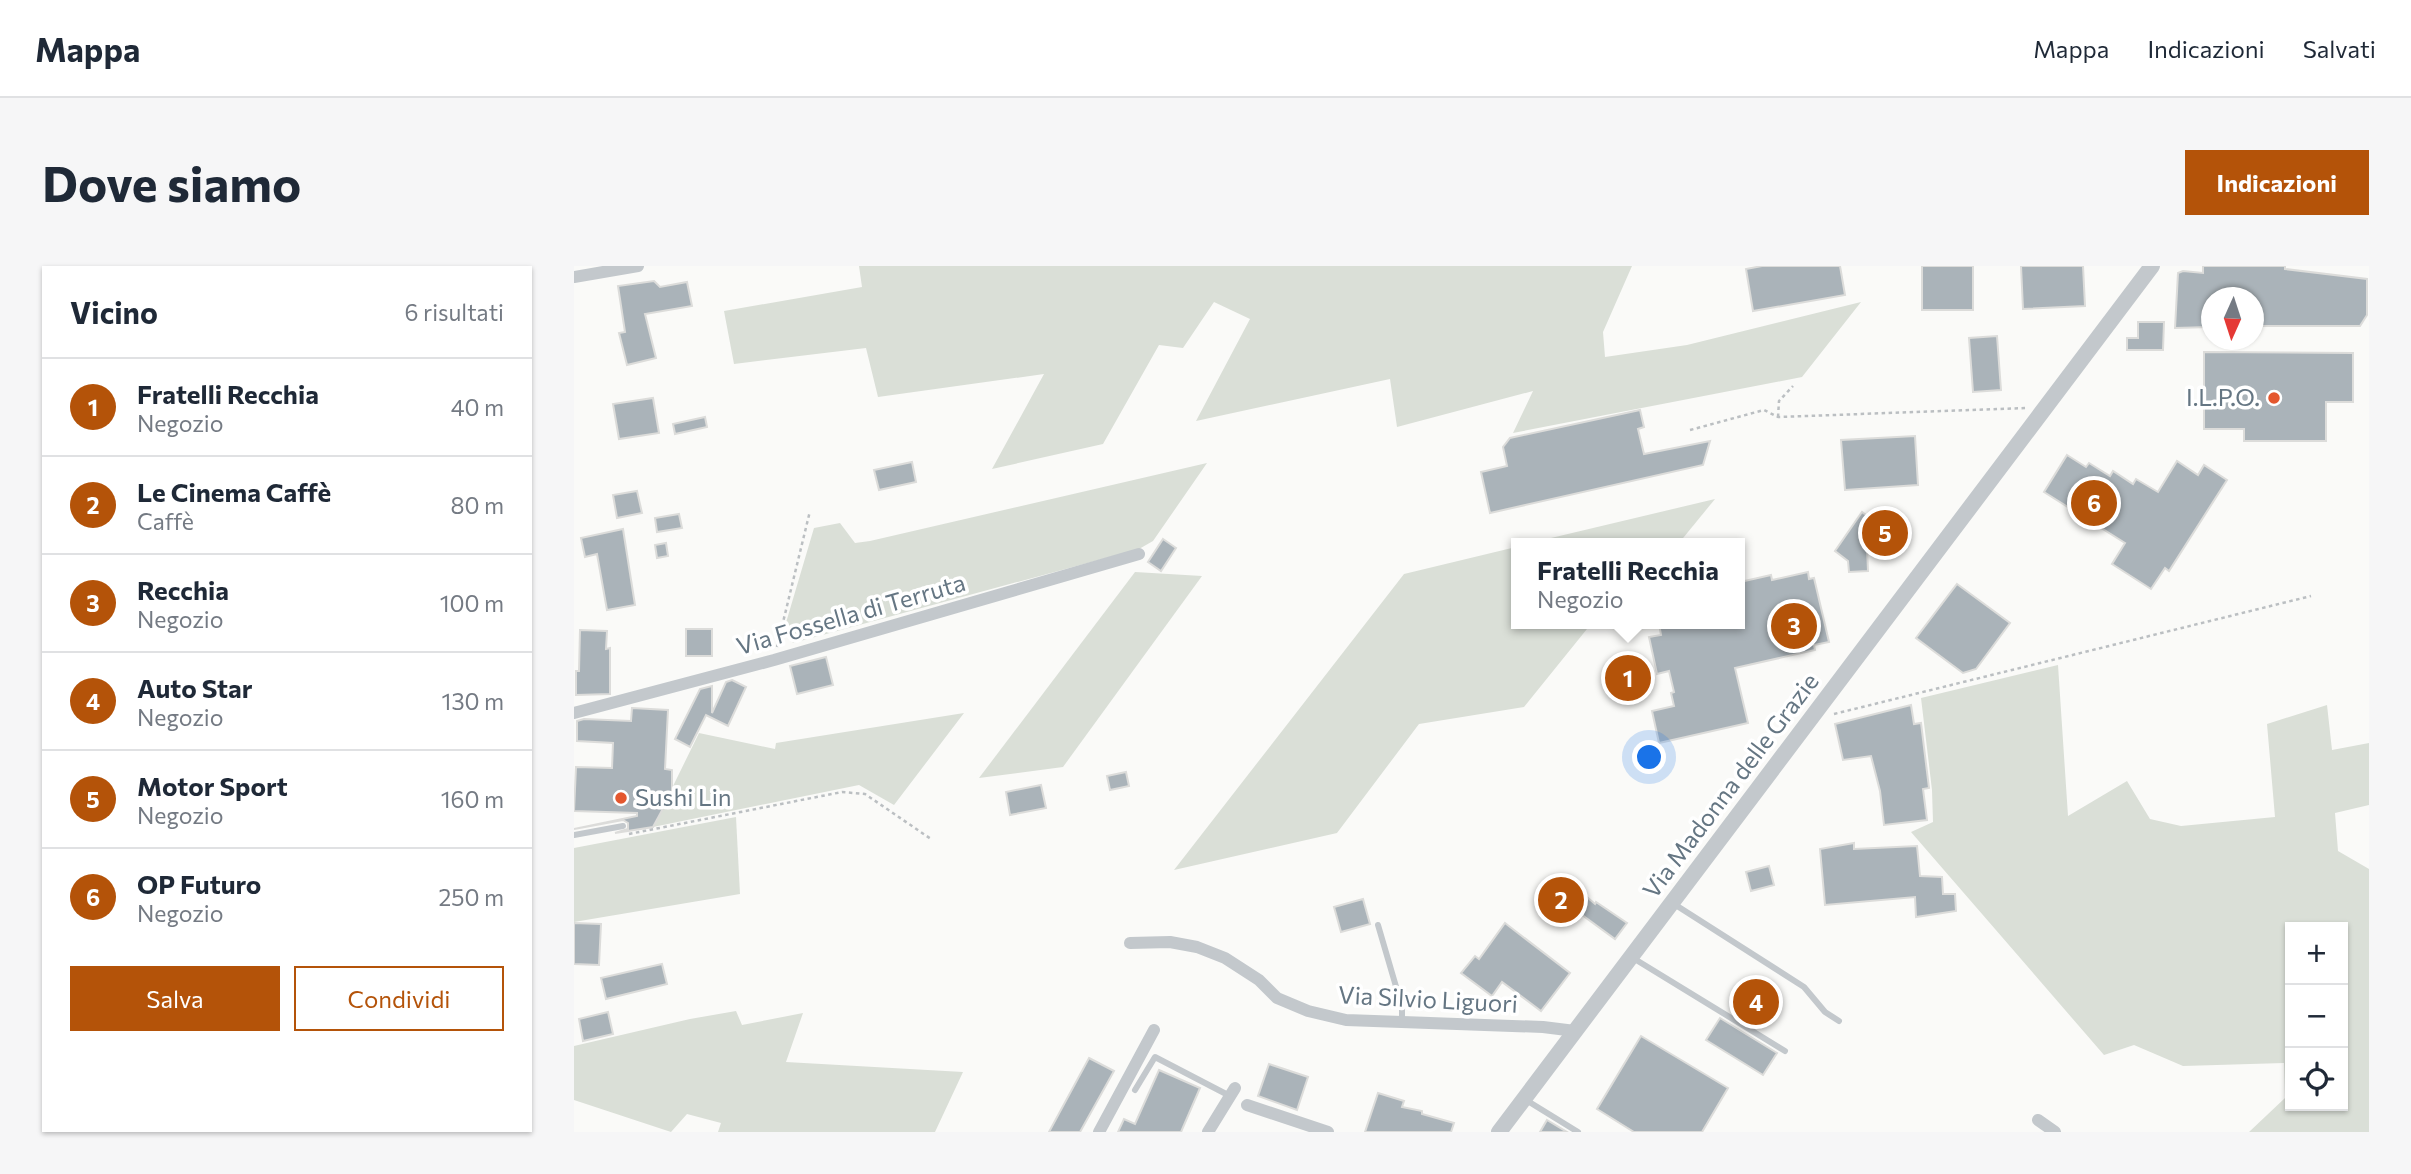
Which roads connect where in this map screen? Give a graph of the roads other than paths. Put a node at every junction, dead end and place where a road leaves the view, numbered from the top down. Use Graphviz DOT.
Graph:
graph roads {
  1 [pos="638,266"];
  2 [pos="2152,266"];
  3 [pos="574,277"];
  4 [pos="1139,554"];
  5 [pos="574,713"];
  6 [pos="623,827"];
  7 [pos="574,835"];
  8 [pos="1672,903"];
  9 [pos="1378,925"];
  10 [pos="1130,943"];
  11 [pos="1631,957"];
  12 [pos="1402,1021"];
  13 [pos="1839,1021"];
  14 [pos="1154,1030"];
  15 [pos="1575,1031"];
  16 [pos="1785,1051"];
  17 [pos="1135,1090"];
  18 [pos="1233,1092"];
  19 [pos="1524,1099"];
  20 [pos="1247,1105"];
  21 [pos="2038,1120"];
  22 [pos="1099,1132"];
  23 [pos="1208,1132"];
  24 [pos="1328,1132"];
  25 [pos="1499,1132"];
  26 [pos="1578,1132"];
  27 [pos="2055,1132"];
  1 -- 3 [label="street"];
  2 -- 8 [label="street, Via Madonna delle Grazie"];
  4 -- 5 [label="street, Via Fossella di Terruta"];
  6 -- 7 [label="lane"];
  8 -- 11 [label="street, Via Madonna delle Grazie"];
  8 -- 13 [label="lane"];
  9 -- 12 [label="lane"];
  10 -- 12 [label="street, Via Silvio Liguori"];
  11 -- 15 [label="street, Via Madonna delle Grazie"];
  11 -- 16 [label="lane"];
  12 -- 15 [label="street, Via Silvio Liguori"];
  14 -- 22 [label="street"];
  15 -- 19 [label="street, Via Madonna delle Grazie"];
  17 -- 18 [label="lane"];
  18 -- 23 [label="street"];
  19 -- 25 [label="street, Via Madonna delle Grazie"];
  19 -- 26 [label="lane"];
  20 -- 24 [label="street"];
  21 -- 27 [label="street"];
}
